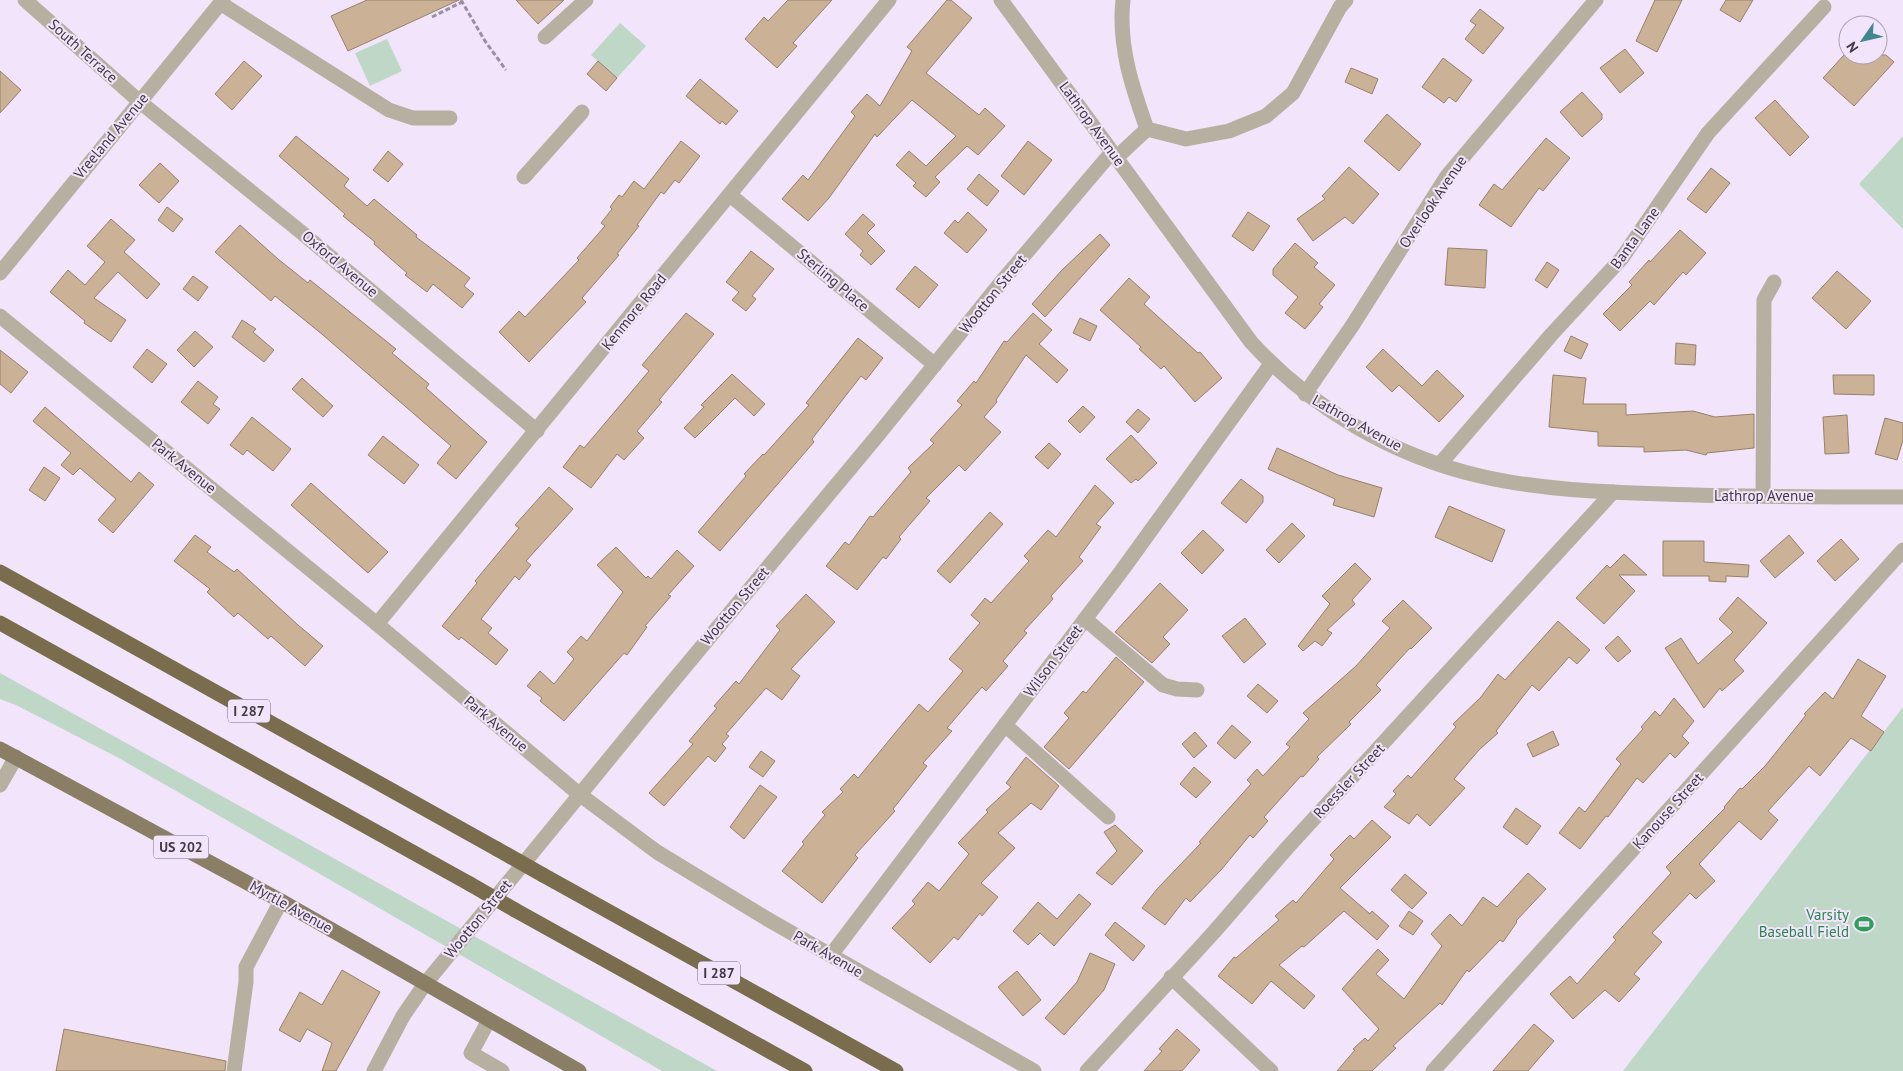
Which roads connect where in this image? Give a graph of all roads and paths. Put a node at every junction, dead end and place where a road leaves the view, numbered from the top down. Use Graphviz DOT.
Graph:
graph roads {
  1 [pos="25,0"];
  2 [pos="586,0"];
  3 [pos="889,0"];
  4 [pos="1001,0"];
  5 [pos="1123,0"];
  6 [pos="1346,0"];
  7 [pos="1596,0"];
  8 [pos="461,1"];
  9 [pos="222,2"];
  10 [pos="1824,7"];
  11 [pos="432,17"];
  12 [pos="545,37"];
  13 [pos="506,70"];
  14 [pos="140,102"];
  15 [pos="582,112"];
  16 [pos="450,118"];
  17 [pos="1147,129"];
  18 [pos="1114,155"];
  19 [pos="524,177"];
  20 [pos="730,194"];
  21 [pos="0,273"];
  22 [pos="1774,282"];
  23 [pos="0,316"];
  24 [pos="1271,364"];
  25 [pos="935,365"];
  26 [pos="1305,394"];
  27 [pos="537,431"];
  28 [pos="1440,464"];
  29 [pos="1613,492"];
  30 [pos="1763,496"];
  31 [pos="1903,497"];
  32 [pos="1903,550"];
  33 [pos="0,572"];
  34 [pos="1085,619"];
  35 [pos="0,623"];
  36 [pos="377,624"];
  37 [pos="1197,690"];
  38 [pos="1005,725"];
  39 [pos="0,749"];
  40 [pos="16,757"];
  41 [pos="0,785"];
  42 [pos="580,794"];
  43 [pos="1108,817"];
  44 [pos="280,901"];
  45 [pos="831,955"];
  46 [pos="1171,977"];
  47 [pos="425,984"];
  48 [pos="489,1020"];
  49 [pos="234,1071"];
  50 [pos="374,1071"];
  51 [pos="502,1071"];
  52 [pos="579,1071"];
  53 [pos="805,1071"];
  54 [pos="896,1071"];
  55 [pos="1034,1071"];
  56 [pos="1086,1071"];
  57 [pos="1271,1071"];
  58 [pos="1433,1071"];
  1 -- 14 [label="street, South Terrace"];
  2 -- 12 [label="street"];
  3 -- 20 [label="street, Kenmore Road"];
  4 -- 18 [label="street, Lathrop Avenue"];
  5 -- 17 [label="street"];
  6 -- 17 [label="street"];
  7 -- 26 [label="street, Overlook Avenue"];
  8 -- 11 [label="path"];
  8 -- 13 [label="path"];
  9 -- 14 [label="street, Vreeland Avenue"];
  9 -- 16 [label="street"];
  10 -- 28 [label="street, Banta Lane"];
  14 -- 21 [label="street, Vreeland Avenue"];
  14 -- 27 [label="street, Oxford Avenue"];
  15 -- 19 [label="street"];
  17 -- 18 [label="street, Wootton Street"];
  18 -- 24 [label="street, Lathrop Avenue"];
  18 -- 25 [label="street, Wootton Street"];
  20 -- 25 [label="street, Sterling Place"];
  20 -- 27 [label="street, Kenmore Road"];
  22 -- 30 [label="street"];
  23 -- 36 [label="street, Park Avenue"];
  24 -- 26 [label="street, Lathrop Avenue"];
  24 -- 34 [label="street, Wilson Street"];
  25 -- 42 [label="street, Wootton Street"];
  26 -- 28 [label="street, Lathrop Avenue"];
  27 -- 36 [label="street, Kenmore Road"];
  28 -- 29 [label="street, Lathrop Avenue"];
  29 -- 30 [label="street, Lathrop Avenue"];
  29 -- 46 [label="street, Roessler Street"];
  30 -- 31 [label="street, Lathrop Avenue"];
  32 -- 58 [label="street, Kanouse Street"];
  33 -- 54 [label="highway, I 287, bridge"];
  34 -- 37 [label="street"];
  34 -- 38 [label="street, Wilson Street"];
  35 -- 53 [label="highway, bridge"];
  36 -- 42 [label="street, Park Avenue"];
  38 -- 43 [label="street"];
  38 -- 45 [label="street, Wilson Street"];
  39 -- 40 [label="main road, Myrtle Avenue / US 202"];
  40 -- 41 [label="street"];
  40 -- 44 [label="main road, Myrtle Avenue / US 202"];
  42 -- 45 [label="street, Park Avenue"];
  42 -- 47 [label="street, Wootton Street"];
  44 -- 47 [label="main road, Myrtle Avenue / US 202"];
  44 -- 49 [label="street"];
  45 -- 55 [label="street, Park Avenue"];
  46 -- 56 [label="street, Roessler Street"];
  46 -- 57 [label="street"];
  47 -- 48 [label="main road, Myrtle Avenue / US 202"];
  47 -- 50 [label="street, Wootton Street"];
  48 -- 51 [label="street"];
  48 -- 52 [label="main road, Myrtle Avenue / US 202"];
}
